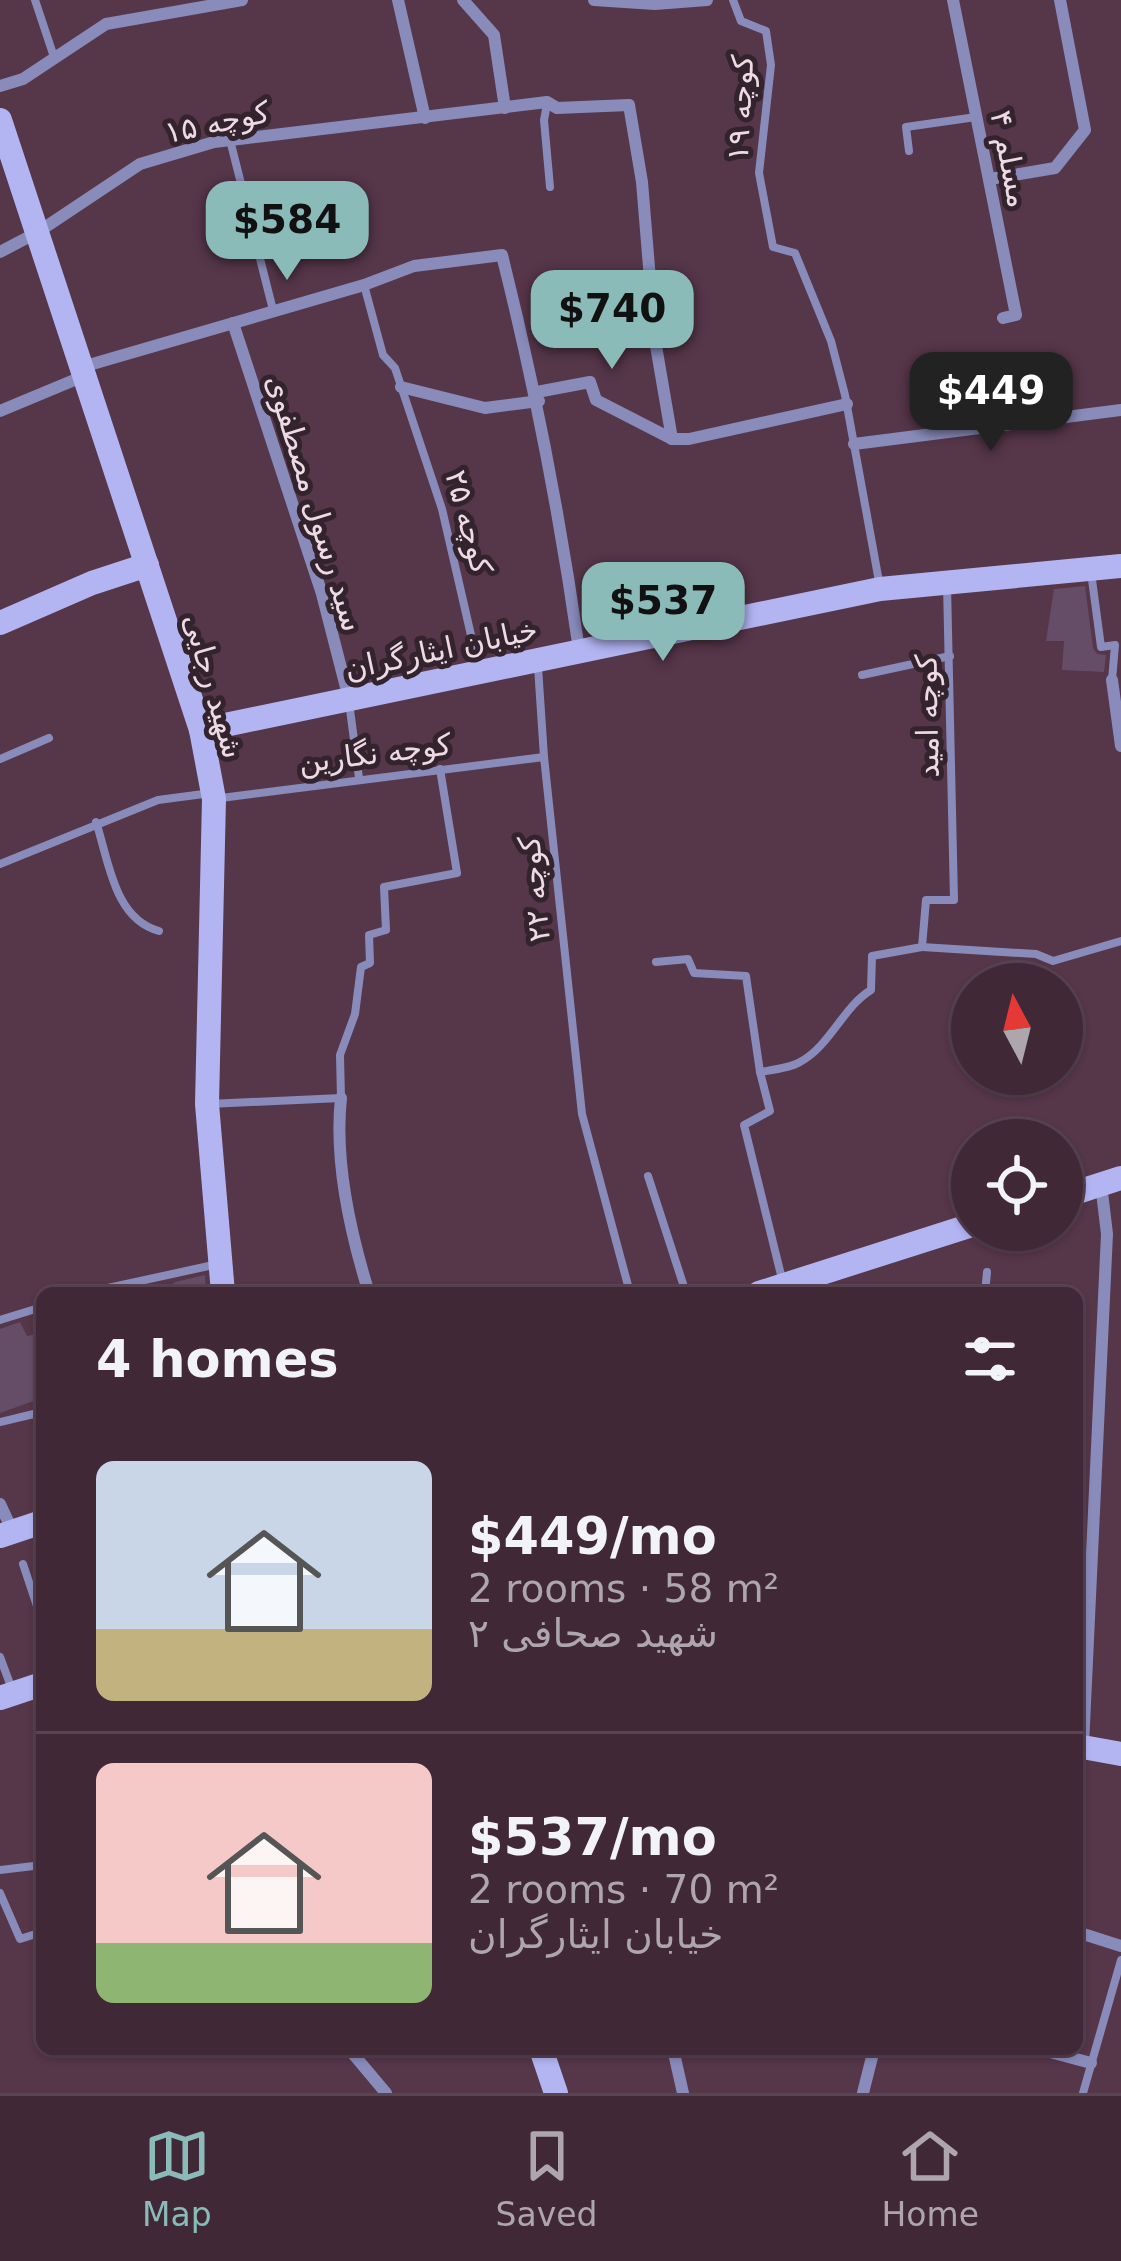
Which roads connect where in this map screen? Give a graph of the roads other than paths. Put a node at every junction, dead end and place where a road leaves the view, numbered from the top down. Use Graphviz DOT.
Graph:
graph roads {
  1 [pos="35,0"];
  2 [pos="242,0"];
  3 [pos="398,0"];
  4 [pos="464,0"];
  5 [pos="594,0"];
  6 [pos="707,0"];
  7 [pos="733,0"];
  8 [pos="953,0"];
  9 [pos="1060,0"];
  10 [pos="54,57"];
  11 [pos="0,86"];
  12 [pos="548,103"];
  13 [pos="505,108"];
  14 [pos="977,117"];
  15 [pos="425,118"];
  16 [pos="1,125"];
  17 [pos="230,140"];
  18 [pos="909,151"];
  19 [pos="990,179"];
  20 [pos="550,187"];
  21 [pos="38,232"];
  22 [pos="0,252"];
  23 [pos="364,285"];
  24 [pos="274,311"];
  25 [pos="1003,318"];
  26 [pos="232,323"];
  27 [pos="84,371"];
  28 [pos="401,387"];
  29 [pos="538,397"];
  30 [pos="847,404"];
  31 [pos="1121,410"];
  32 [pos="0,411"];
  33 [pos="672,439"];
  34 [pos="854,444"];
  35 [pos="146,565"];
  36 [pos="1121,566"];
  37 [pos="1090,568"];
  38 [pos="947,581"];
  39 [pos="880,589"];
  40 [pos="0,623"];
  41 [pos="579,651"];
  42 [pos="950,656"];
  43 [pos="538,659"];
  44 [pos="479,672"];
  45 [pos="862,675"];
  46 [pos="1112,680"];
  47 [pos="349,699"];
  48 [pos="201,730"];
  49 [pos="49,738"];
  50 [pos="1121,746"];
  51 [pos="544,758"];
  52 [pos="0,759"];
  53 [pos="440,769"];
  54 [pos="359,778"];
  55 [pos="213,796"];
  56 [pos="96,822"];
  57 [pos="0,864"];
  58 [pos="159,931"];
  59 [pos="1121,941"];
  60 [pos="922,947"];
  61 [pos="656,962"];
  62 [pos="760,1072"];
  63 [pos="341,1098"];
  64 [pos="207,1104"];
  65 [pos="648,1176"];
  66 [pos="1111,1181"];
  67 [pos="1114,1227"];
  68 [pos="951,1232"];
  69 [pos="219,1264"];
  70 [pos="987,1272"];
  71 [pos="113,1287"];
  72 [pos="222,1287"];
  73 [pos="367,1287"];
  74 [pos="628,1287"];
  75 [pos="684,1287"];
  76 [pos="765,1287"];
  77 [pos="778,1287"];
  78 [pos="986,1287"];
  79 [pos="36,1309"];
  80 [pos="0,1320"];
  81 [pos="1102,1349"];
  82 [pos="1121,1353"];
  83 [pos="36,1413"];
  84 [pos="0,1422"];
  85 [pos="0,1504"];
  86 [pos="36,1524"];
  87 [pos="6,1534"];
  88 [pos="23,1564"];
  89 [pos="36,1603"];
  90 [pos="0,1657"];
  91 [pos="36,1686"];
  92 [pos="1083,1693"];
  93 [pos="7,1696"];
  94 [pos="1083,1748"];
  95 [pos="1121,1754"];
  96 [pos="36,1865"];
  97 [pos="0,1870"];
  98 [pos="0,1893"];
  99 [pos="36,1934"];
  100 [pos="1083,1934"];
  101 [pos="1121,1946"];
  102 [pos="1121,1960"];
  103 [pos="354,2055"];
  104 [pos="543,2055"];
  105 [pos="674,2055"];
  106 [pos="872,2055"];
  107 [pos="1061,2055"];
  108 [pos="1091,2063"];
  109 [pos="386,2093"];
  110 [pos="556,2093"];
  111 [pos="683,2093"];
  112 [pos="863,2093"];
  113 [pos="1083,2093"];
  1 -- 10 [label="lane"];
  2 -- 10 [label="street"];
  3 -- 15 [label="street"];
  4 -- 13 [label="street"];
  5 -- 6 [label="street"];
  7 -- 30 [label="lane, کوچه ۱۹"];
  8 -- 14 [label="street, مسلم ۴"];
  9 -- 19 [label="street"];
  10 -- 11 [label="street"];
  12 -- 13 [label="street, کوچه ۱۵"];
  12 -- 20 [label="lane"];
  12 -- 33 [label="street, کوچه ۱۵"];
  13 -- 15 [label="street, کوچه ۱۵"];
  14 -- 18 [label="lane"];
  14 -- 19 [label="street, مسلم ۴"];
  15 -- 17 [label="street, کوچه ۱۵"];
  16 -- 21 [label="street, شهید رجایی"];
  17 -- 21 [label="street, کوچه ۱۵"];
  17 -- 24 [label="lane"];
  19 -- 25 [label="street, مسلم ۴"];
  21 -- 22 [label="street, کوچه ۱۵"];
  21 -- 27 [label="street, شهید رجایی"];
  23 -- 24 [label="street"];
  23 -- 28 [label="lane, کوچه ۲۵"];
  23 -- 29 [label="street"];
  24 -- 26 [label="street"];
  26 -- 27 [label="street"];
  26 -- 47 [label="street, سید رسول مصطفوی"];
  27 -- 32 [label="street"];
  27 -- 35 [label="street, شهید رجایی"];
  28 -- 29 [label="street"];
  28 -- 44 [label="lane, کوچه ۲۵"];
  29 -- 33 [label="street"];
  29 -- 41 [label="street"];
  30 -- 33 [label="street"];
  30 -- 34 [label="lane, کوچه ۱۹"];
  31 -- 34 [label="street"];
  34 -- 39 [label="lane, کوچه ۱۹"];
  35 -- 40 [label="street"];
  35 -- 48 [label="street, شهید رجایی"];
  36 -- 37 [label="street, خیابان ایثارگران"];
  37 -- 38 [label="street, خیابان ایثارگران"];
  37 -- 46 [label="lane"];
  38 -- 39 [label="street, خیابان ایثارگران"];
  38 -- 42 [label="lane, کوچه امید"];
  39 -- 41 [label="street, خیابان ایثارگران"];
  41 -- 43 [label="street, خیابان ایثارگران"];
  42 -- 45 [label="lane"];
  42 -- 60 [label="lane, کوچه امید"];
  43 -- 44 [label="street, خیابان ایثارگران"];
  43 -- 51 [label="lane, کوچه ۲۲"];
  44 -- 47 [label="street, خیابان ایثارگران"];
  46 -- 50 [label="street"];
  47 -- 48 [label="street, خیابان ایثارگران"];
  47 -- 54 [label="lane"];
  48 -- 55 [label="street, شهید رجایی"];
  49 -- 52 [label="lane"];
  51 -- 53 [label="lane, کوچه نگارین"];
  51 -- 74 [label="lane, کوچه ۲۲"];
  53 -- 54 [label="lane, کوچه نگارین"];
  53 -- 63 [label="lane"];
  54 -- 55 [label="lane, کوچه نگارین"];
  55 -- 56 [label="lane, کوچه نگارین"];
  55 -- 64 [label="street, شهید رجایی"];
  56 -- 57 [label="lane, کوچه نگارین"];
  56 -- 58 [label="lane"];
  59 -- 60 [label="lane"];
  60 -- 62 [label="lane"];
  61 -- 62 [label="lane"];
  62 -- 76 [label="lane"];
  63 -- 64 [label="lane"];
  63 -- 73 [label="street"];
  64 -- 69 [label="street, شهید رجایی"];
  65 -- 75 [label="lane"];
  66 -- 67 [label="street"];
  67 -- 81 [label="street"];
  68 -- 77 [label="street"];
  69 -- 71 [label="lane"];
  69 -- 72 [label="street, شهید رجایی"];
  70 -- 78 [label="lane"];
  79 -- 80 [label="lane"];
  81 -- 82 [label="street"];
  81 -- 92 [label="street"];
  83 -- 84 [label="lane"];
  85 -- 87 [label="street"];
  86 -- 87 [label="street"];
  88 -- 89 [label="lane"];
  90 -- 93 [label="lane"];
  91 -- 93 [label="street"];
  94 -- 95 [label="street"];
  96 -- 97 [label="lane"];
  98 -- 99 [label="lane"];
  100 -- 101 [label="street"];
  102 -- 108 [label="lane"];
  103 -- 109 [label="street"];
  104 -- 110 [label="street"];
  105 -- 111 [label="street"];
  106 -- 112 [label="street"];
  107 -- 108 [label="street"];
  108 -- 113 [label="lane"];
}
